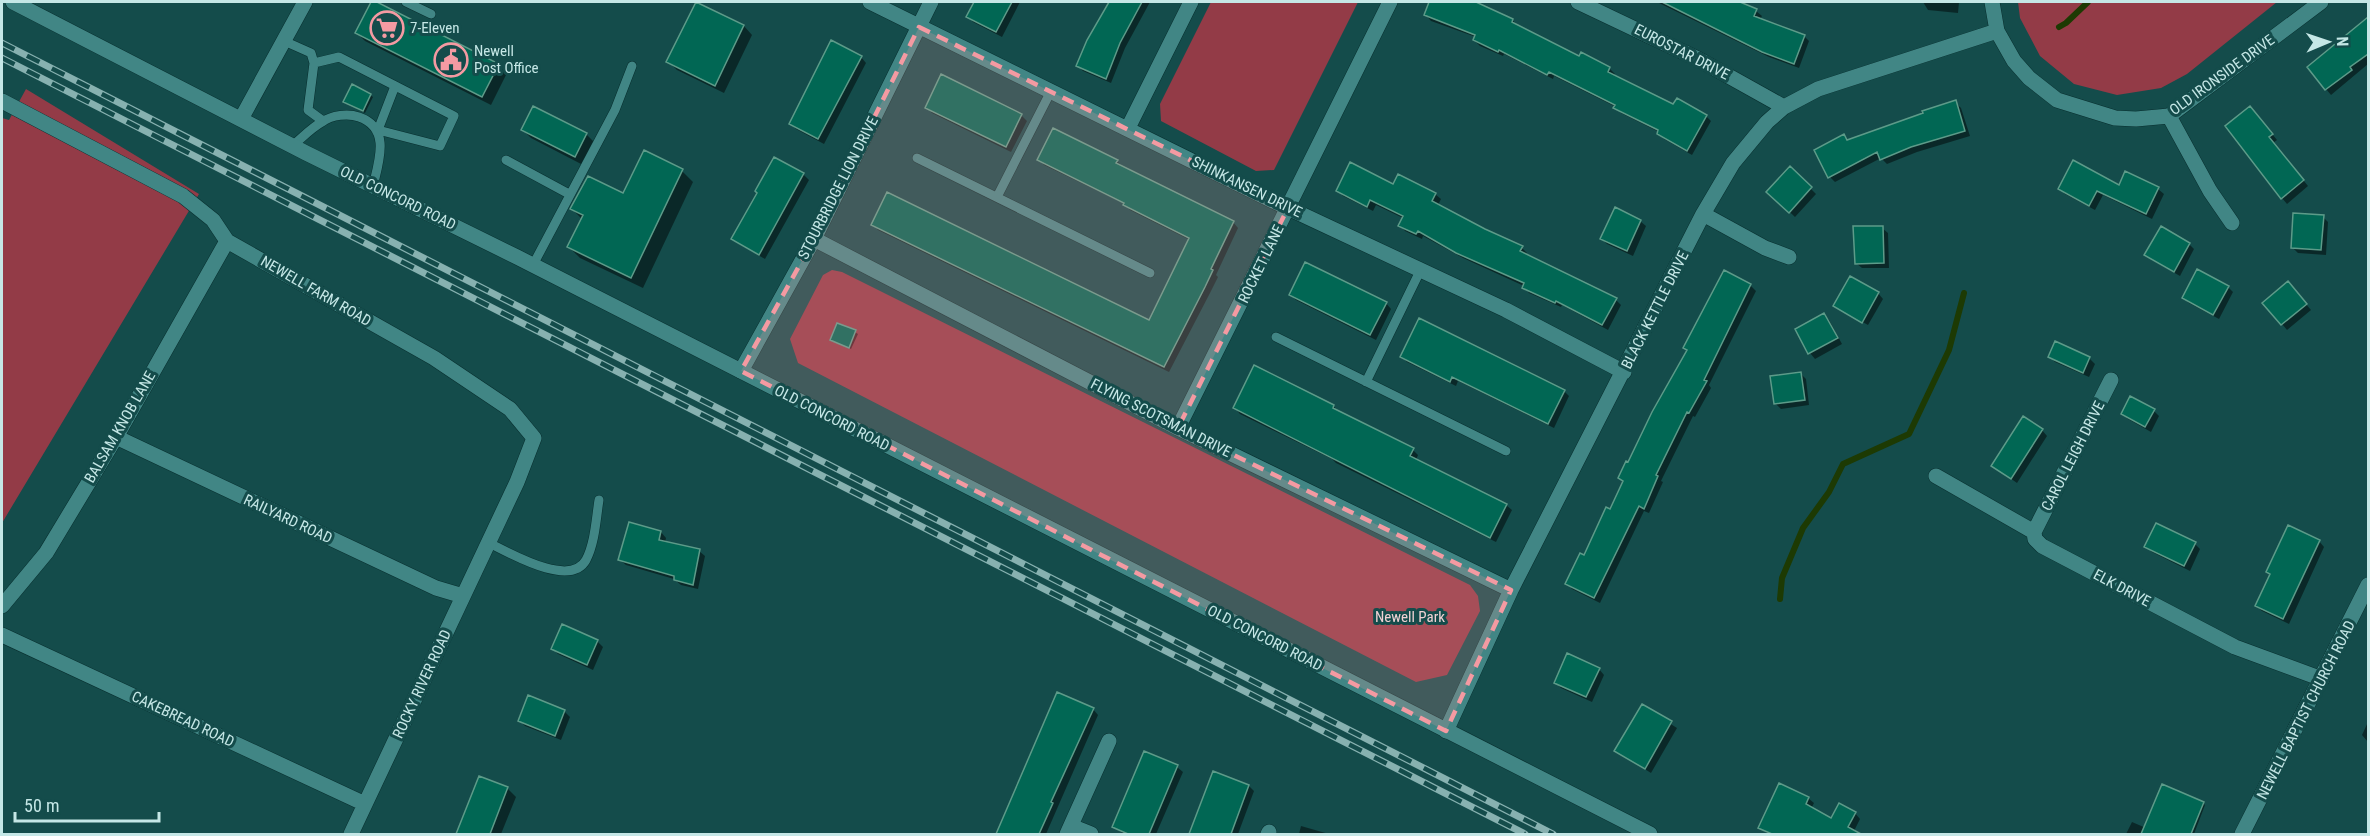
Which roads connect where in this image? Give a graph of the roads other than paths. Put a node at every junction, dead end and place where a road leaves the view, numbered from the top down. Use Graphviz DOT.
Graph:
graph roads {
  1 [pos="13,2"];
  2 [pos="305,2"];
  3 [pos="406,2"];
  4 [pos="870,2"];
  5 [pos="931,2"];
  6 [pos="1191,2"];
  7 [pos="1390,2"];
  8 [pos="1578,2"];
  9 [pos="1992,2"];
  10 [pos="2321,2"];
  11 [pos="431,14"];
  12 [pos="918,27"];
  13 [pos="1997,31"];
  14 [pos="284,41"];
  15 [pos="314,63"];
  16 [pos="632,66"];
  17 [pos="395,86"];
  18 [pos="1051,91"];
  19 [pos="2,101"];
  20 [pos="1784,107"];
  21 [pos="2169,116"];
  22 [pos="241,119"];
  23 [pos="323,121"];
  24 [pos="1128,128"];
  25 [pos="378,130"];
  26 [pos="292,146"];
  27 [pos="917,158"];
  28 [pos="506,160"];
  29 [pos="373,186"];
  30 [pos="569,194"];
  31 [pos="998,197"];
  32 [pos="1288,208"];
  33 [pos="1703,214"];
  34 [pos="2232,223"];
  35 [pos="814,238"];
  36 [pos="227,241"];
  37 [pos="1790,257"];
  38 [pos="532,265"];
  39 [pos="1421,269"];
  40 [pos="1150,273"];
  41 [pos="1276,337"];
  42 [pos="741,371"];
  43 [pos="1624,372"];
  44 [pos="2111,380"];
  45 [pos="1366,382"];
  46 [pos="1178,428"];
  47 [pos="116,437"];
  48 [pos="1506,451"];
  49 [pos="1936,476"];
  50 [pos="599,500"];
  51 [pos="2034,532"];
  52 [pos="489,538"];
  53 [pos="2368,585"];
  54 [pos="1511,590"];
  55 [pos="463,596"];
  56 [pos="2,606"];
  57 [pos="2,634"];
  58 [pos="2322,679"];
  59 [pos="1446,731"];
  60 [pos="1109,741"];
  61 [pos="364,804"];
  62 [pos="1069,830"];
  63 [pos="351,834"];
  64 [pos="1091,834"];
  65 [pos="1650,834"];
  66 [pos="2242,834"];
  1 -- 22 [label="street, OLD CONCORD ROAD"];
  2 -- 14 [label="street"];
  3 -- 11 [label="lane"];
  4 -- 12 [label="street, SHINKANSEN DRIVE"];
  5 -- 12 [label="street, STOURBRIDGE LION DRIVE"];
  6 -- 24 [label="street"];
  7 -- 32 [label="street, ROCKET LANE"];
  8 -- 20 [label="street, EUROSTAR DRIVE"];
  9 -- 13 [label="street, OLD IRONSIDE DRIVE"];
  10 -- 21 [label="street, OLD IRONSIDE DRIVE"];
  12 -- 18 [label="street, SHINKANSEN DRIVE"];
  12 -- 35 [label="street, STOURBRIDGE LION DRIVE"];
  13 -- 20 [label="street, BLACK KETTLE DRIVE"];
  13 -- 21 [label="street, OLD IRONSIDE DRIVE"];
  14 -- 15 [label="lane"];
  14 -- 22 [label="street"];
  15 -- 17 [label="lane"];
  15 -- 23 [label="lane"];
  16 -- 30 [label="lane"];
  17 -- 25 [label="lane"];
  17 -- 25 [label="lane"];
  18 -- 24 [label="street, SHINKANSEN DRIVE"];
  18 -- 31 [label="lane"];
  19 -- 36 [label="street, NEWELL FARM ROAD"];
  20 -- 33 [label="street, BLACK KETTLE DRIVE"];
  21 -- 34 [label="street"];
  22 -- 26 [label="street, OLD CONCORD ROAD"];
  23 -- 25 [label="lane"];
  23 -- 26 [label="lane"];
  24 -- 32 [label="street, SHINKANSEN DRIVE"];
  25 -- 29 [label="lane"];
  26 -- 29 [label="street, OLD CONCORD ROAD"];
  27 -- 31 [label="lane"];
  28 -- 30 [label="lane"];
  29 -- 38 [label="street, OLD CONCORD ROAD"];
  30 -- 38 [label="lane"];
  31 -- 40 [label="lane"];
  32 -- 39 [label="street, SHINKANSEN DRIVE"];
  32 -- 46 [label="street, ROCKET LANE"];
  33 -- 37 [label="street"];
  33 -- 43 [label="street, BLACK KETTLE DRIVE"];
  35 -- 42 [label="street, STOURBRIDGE LION DRIVE"];
  35 -- 46 [label="street, FLYING SCOTSMAN DRIVE"];
  36 -- 47 [label="street, BALSAM KNOB LANE"];
  36 -- 52 [label="street, NEWELL FARM ROAD"];
  38 -- 42 [label="street, OLD CONCORD ROAD"];
  39 -- 43 [label="street, SHINKANSEN DRIVE"];
  39 -- 45 [label="lane"];
  41 -- 45 [label="lane"];
  42 -- 59 [label="street, OLD CONCORD ROAD"];
  43 -- 54 [label="street, BLACK KETTLE DRIVE"];
  44 -- 51 [label="street, CAROL LEIGH DRIVE"];
  45 -- 48 [label="lane"];
  46 -- 54 [label="street, FLYING SCOTSMAN DRIVE"];
  47 -- 55 [label="street, RAILYARD ROAD"];
  47 -- 56 [label="street, BALSAM KNOB LANE"];
  49 -- 51 [label="street, ELK DRIVE"];
  50 -- 52 [label="lane"];
  51 -- 58 [label="street, ELK DRIVE"];
  52 -- 55 [label="street, ROCKY RIVER ROAD"];
  53 -- 58 [label="street, NEWELL BAPTIST CHURCH ROAD"];
  54 -- 59 [label="street, BLACK KETTLE DRIVE"];
  55 -- 61 [label="street, ROCKY RIVER ROAD"];
  57 -- 61 [label="street, CAKEBREAD ROAD"];
  58 -- 66 [label="street, NEWELL BAPTIST CHURCH ROAD"];
  59 -- 65 [label="street, OLD CONCORD ROAD"];
  60 -- 62 [label="street"];
  61 -- 63 [label="street, ROCKY RIVER ROAD"];
  62 -- 64 [label="street"];
}
